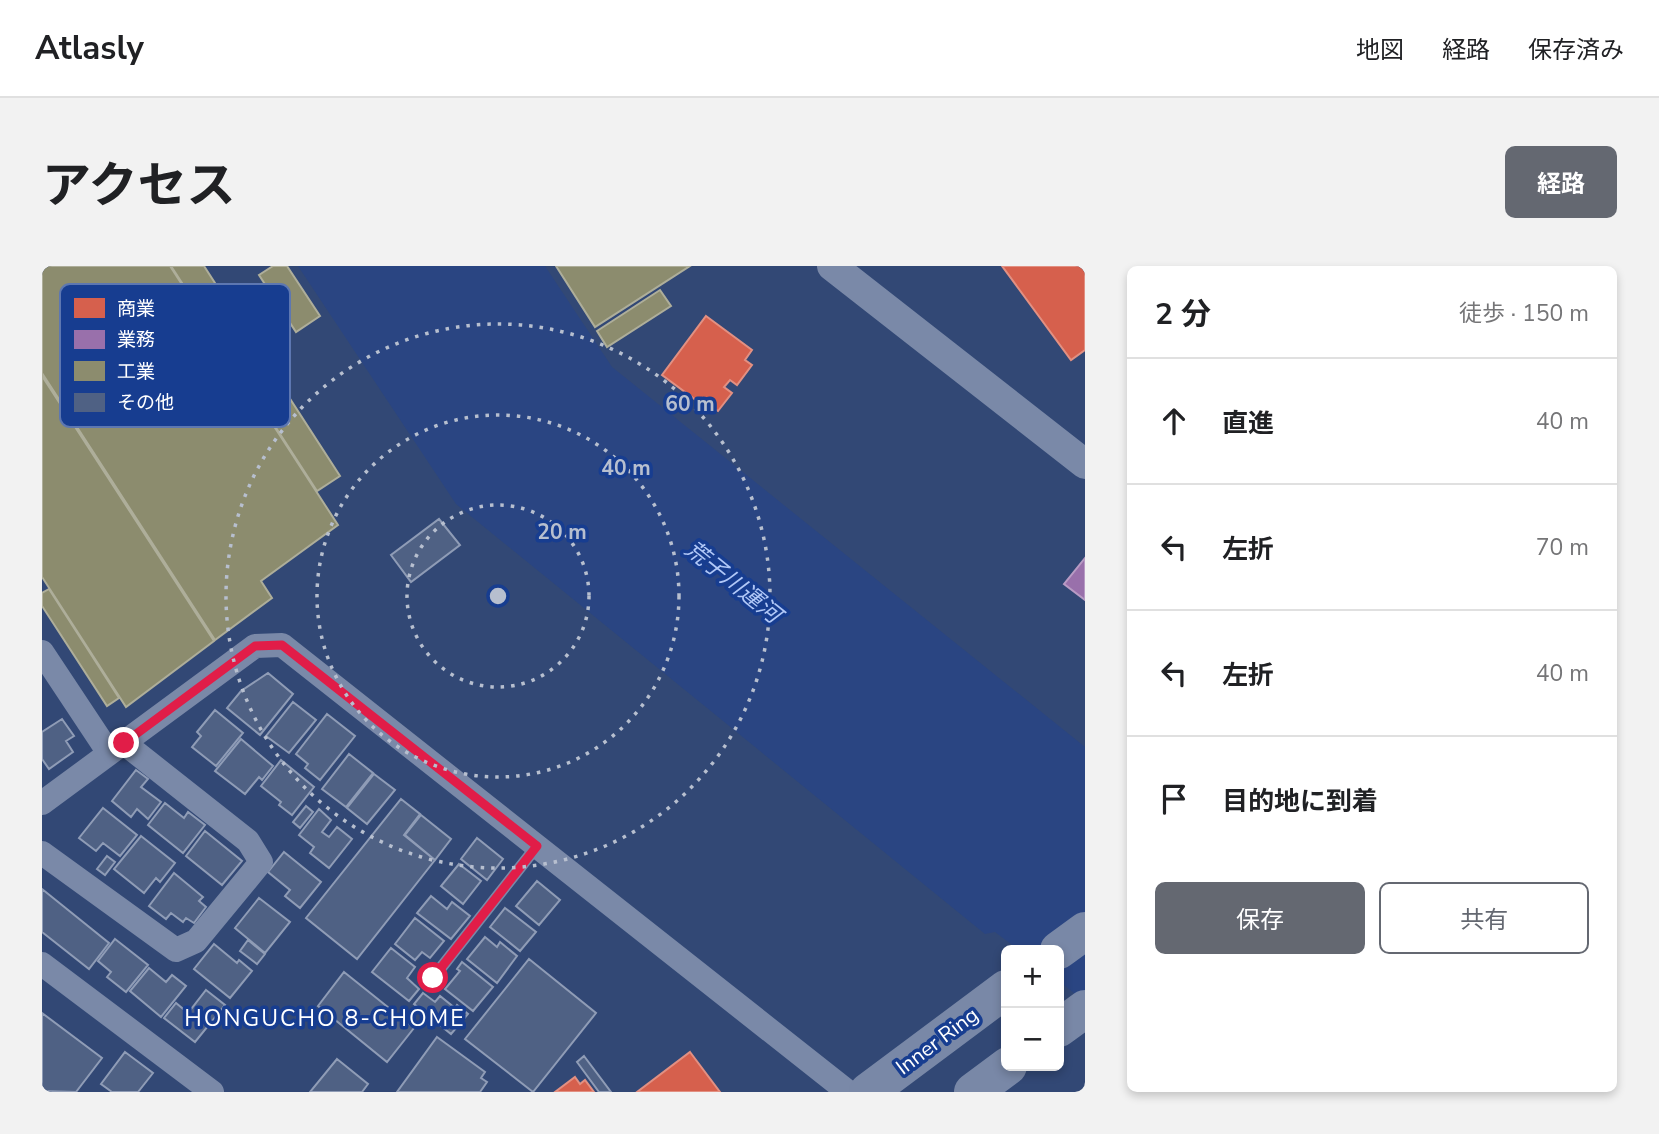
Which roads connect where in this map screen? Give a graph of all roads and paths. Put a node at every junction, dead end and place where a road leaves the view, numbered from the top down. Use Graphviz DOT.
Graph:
graph roads {
  1 [pos="832,266"];
  2 [pos="1085,464"];
  3 [pos="44,659"];
  4 [pos="116,748"];
  5 [pos="42,803"];
  6 [pos="537,846"];
  7 [pos="42,853"];
  8 [pos="1085,930"];
  9 [pos="1064,946"];
  10 [pos="42,964"];
  11 [pos="433,978"];
  12 [pos="1001,993"];
  13 [pos="1001,1071"];
  14 [pos="212,1092"];
  15 [pos="848,1092"];
  16 [pos="868,1092"];
  17 [pos="972,1092"];
  1 -- 2 [label="street"];
  3 -- 4 [label="street"];
  4 -- 5 [label="street"];
  4 -- 6 [label="street"];
  4 -- 7 [label="street"];
  6 -- 11 [label="lane"];
  6 -- 15 [label="street"];
  8 -- 9 [label="main road"];
  10 -- 14 [label="street"];
  12 -- 16 [label="main road, Inner Ring"];
  13 -- 17 [label="main road"];
}
